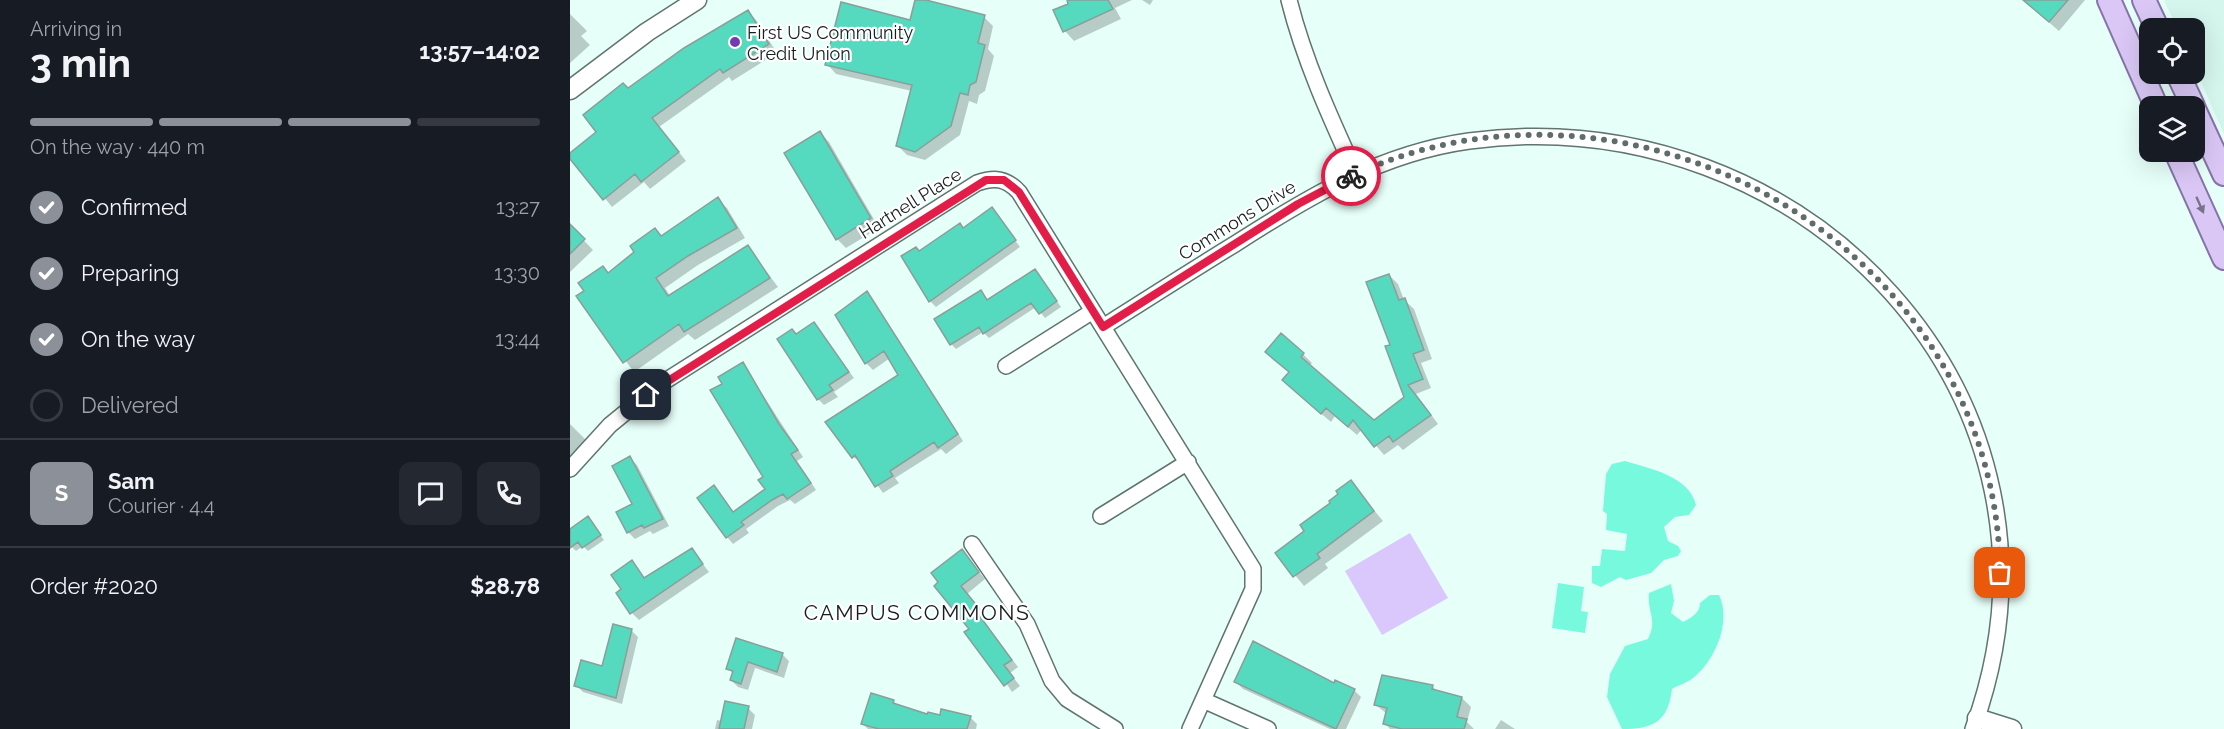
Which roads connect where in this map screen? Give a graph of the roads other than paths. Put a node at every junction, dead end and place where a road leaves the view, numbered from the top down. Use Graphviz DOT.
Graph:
graph roads {
  1 [pos="697,0"];
  2 [pos="1289,0"];
  3 [pos="2109,0"];
  4 [pos="2144,0"];
  5 [pos="2152,18"];
  6 [pos="570,90"];
  7 [pos="2152,96"];
  8 [pos="2205,132"];
  9 [pos="2181,162"];
  10 [pos="1356,174"];
  11 [pos="2224,174"];
  12 [pos="2224,258"];
  13 [pos="1093,311"];
  14 [pos="1103,327"];
  15 [pos="1006,366"];
  16 [pos="1188,462"];
  17 [pos="570,469"];
  18 [pos="1101,516"];
  19 [pos="972,544"];
  20 [pos="1203,700"];
  21 [pos="1975,723"];
  22 [pos="1094,724"];
  23 [pos="1115,729"];
  24 [pos="1190,729"];
  25 [pos="1268,729"];
  26 [pos="2012,729"];
  1 -- 6 [label="street"];
  2 -- 10 [label="street"];
  3 -- 7 [label="main road"];
  4 -- 5 [label="main road"];
  8 -- 11 [label="main road"];
  9 -- 12 [label="main road, one-way"];
  10 -- 14 [label="street, Commons Drive"];
  10 -- 21 [label="street, Commons Drive"];
  13 -- 14 [label="street, Hartnell Place"];
  13 -- 15 [label="street"];
  13 -- 17 [label="street, Hartnell Place"];
  14 -- 16 [label="street, Hartnell Place"];
  16 -- 18 [label="street"];
  16 -- 20 [label="street, Hartnell Place"];
  19 -- 22 [label="street"];
  20 -- 24 [label="street, Hartnell Place"];
  20 -- 25 [label="street"];
  21 -- 26 [label="street"];
  22 -- 23 [label="street"];
}
